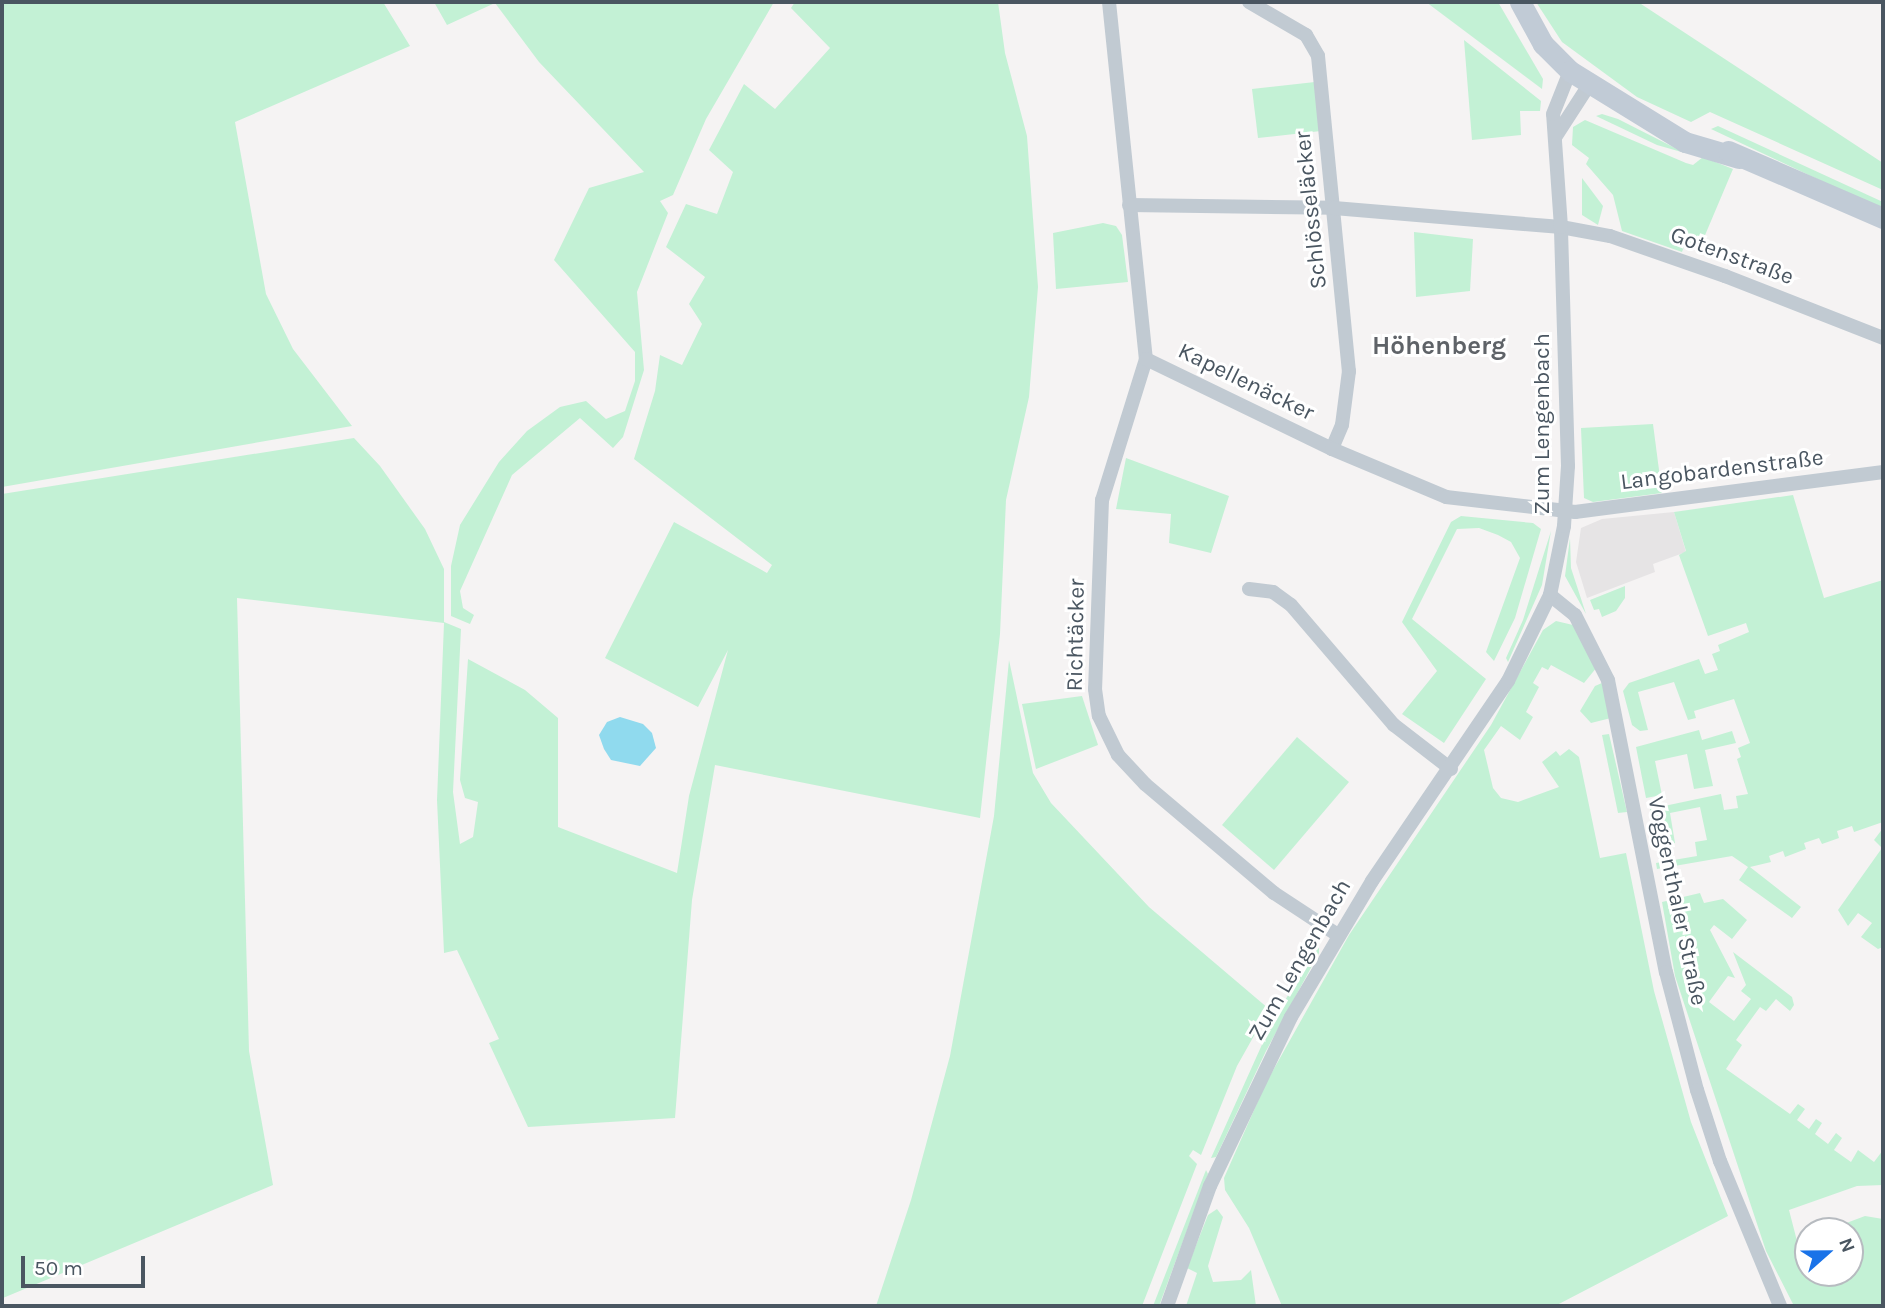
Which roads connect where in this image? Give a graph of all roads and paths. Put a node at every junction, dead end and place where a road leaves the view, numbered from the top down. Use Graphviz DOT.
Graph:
graph roads {
  1 [pos="1109,2"];
  2 [pos="1249,2"];
  3 [pos="1520,2"];
  4 [pos="1570,71"];
  5 [pos="1589,85"];
  6 [pos="1556,136"];
  7 [pos="1129,205"];
  8 [pos="1334,208"];
  9 [pos="1883,218"];
  10 [pos="1562,227"];
  11 [pos="1883,338"];
  12 [pos="1146,359"];
  13 [pos="1332,449"];
  14 [pos="1883,471"];
  15 [pos="1566,512"];
  16 [pos="1249,589"];
  17 [pos="1550,594"];
  18 [pos="1451,769"];
  19 [pos="1338,935"];
  20 [pos="1167,1306"];
  21 [pos="1780,1306"];
  1 -- 7 [label="street"];
  2 -- 8 [label="street, Schlösseläcker"];
  3 -- 4 [label="main road"];
  4 -- 5 [label="main road"];
  4 -- 6 [label="street, Zum Lengenbach"];
  5 -- 6 [label="street"];
  5 -- 9 [label="main road"];
  6 -- 10 [label="street, Zum Lengenbach"];
  7 -- 8 [label="street"];
  7 -- 12 [label="street, Kapellenäcker"];
  8 -- 10 [label="street"];
  8 -- 13 [label="street, Schlösseläcker"];
  10 -- 11 [label="street, Gotenstraße"];
  10 -- 15 [label="street, Zum Lengenbach"];
  12 -- 13 [label="street, Kapellenäcker"];
  12 -- 19 [label="street, Richtäcker"];
  13 -- 15 [label="street, Kapellenäcker"];
  14 -- 15 [label="street, Langobardenstraße"];
  15 -- 17 [label="street, Zum Lengenbach"];
  16 -- 18 [label="street"];
  17 -- 18 [label="street, Zum Lengenbach"];
  17 -- 21 [label="street, Voggenthaler Straße"];
  18 -- 19 [label="street, Zum Lengenbach"];
  19 -- 20 [label="street, Zum Lengenbach"];
}
